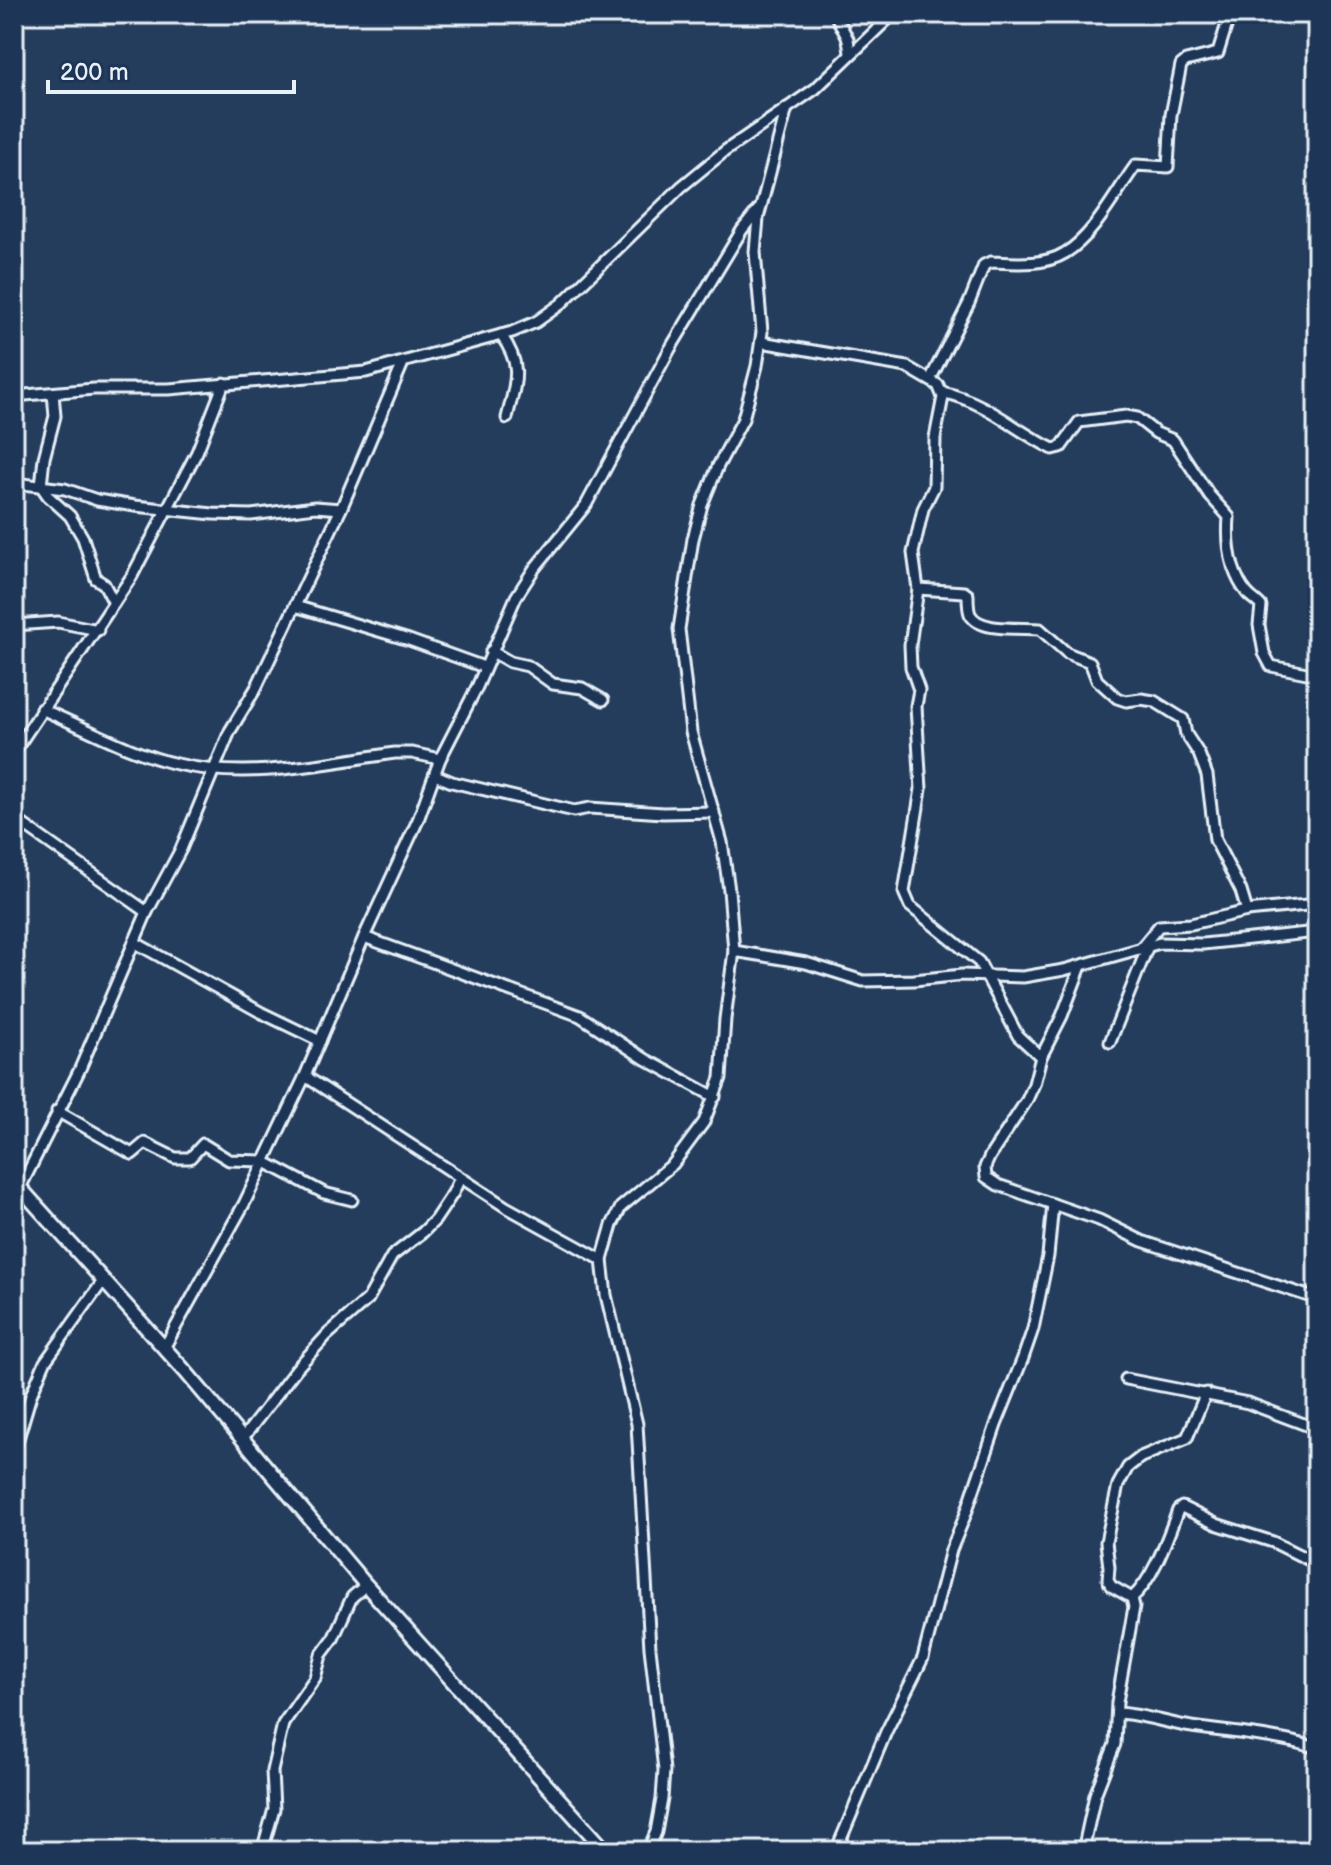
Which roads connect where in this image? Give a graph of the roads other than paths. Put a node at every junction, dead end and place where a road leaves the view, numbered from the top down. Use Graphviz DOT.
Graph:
graph roads {
  1 [pos="835,14"];
  2 [pos="893,14"];
  3 [pos="1230,14"];
  4 [pos="850,53"];
  5 [pos="787,108"];
  6 [pos="760,206"];
  7 [pos="501,335"];
  8 [pos="761,342"];
  9 [pos="403,363"];
  10 [pos="930,380"];
  11 [pos="224,383"];
  12 [pos="942,392"];
  13 [pos="53,393"];
  14 [pos="14,396"];
  15 [pos="507,418"];
  16 [pos="14,483"];
  17 [pos="41,486"];
  18 [pos="168,508"];
  19 [pos="341,509"];
  20 [pos="918,589"];
  21 [pos="114,603"];
  22 [pos="295,606"];
  23 [pos="14,625"];
  24 [pos="98,630"];
  25 [pos="491,651"];
  26 [pos="484,667"];
  27 [pos="1317,675"];
  28 [pos="603,700"];
  29 [pos="41,709"];
  30 [pos="14,752"];
  31 [pos="440,759"];
  32 [pos="213,770"];
  33 [pos="435,775"];
  34 [pos="714,812"];
  35 [pos="14,818"];
  36 [pos="1317,904"];
  37 [pos="1247,911"];
  38 [pos="147,912"];
  39 [pos="1317,932"];
  40 [pos="364,937"];
  41 [pos="134,942"];
  42 [pos="1144,948"];
  43 [pos="734,951"];
  44 [pos="1081,966"];
  45 [pos="988,976"];
  46 [pos="320,1041"];
  47 [pos="1110,1042"];
  48 [pos="1041,1057"];
  49 [pos="305,1076"];
  50 [pos="715,1097"];
  51 [pos="57,1111"];
  52 [pos="263,1161"];
  53 [pos="460,1178"];
  54 [pos="17,1184"];
  55 [pos="352,1200"];
  56 [pos="1053,1204"];
  57 [pos="602,1260"];
  58 [pos="103,1281"];
  59 [pos="1317,1299"];
  60 [pos="164,1348"];
  61 [pos="1126,1379"];
  62 [pos="1206,1393"];
  63 [pos="1317,1429"];
  64 [pos="243,1438"];
  65 [pos="14,1452"];
  66 [pos="1317,1564"];
  67 [pos="366,1585"];
  68 [pos="1132,1598"];
  69 [pos="1117,1713"];
  70 [pos="1317,1748"];
  71 [pos="262,1851"];
  72 [pos="606,1851"];
  73 [pos="648,1851"];
  74 [pos="836,1851"];
  75 [pos="1083,1851"];
  1 -- 4 [label="street"];
  2 -- 4 [label="street"];
  3 -- 10 [label="street"];
  4 -- 5 [label="street"];
  5 -- 6 [label="street"];
  5 -- 7 [label="street"];
  6 -- 8 [label="street"];
  6 -- 25 [label="street"];
  7 -- 9 [label="street"];
  7 -- 15 [label="street"];
  8 -- 10 [label="street"];
  8 -- 34 [label="street"];
  9 -- 11 [label="street"];
  9 -- 19 [label="street"];
  10 -- 12 [label="street"];
  11 -- 13 [label="street"];
  11 -- 18 [label="street"];
  12 -- 20 [label="street"];
  12 -- 27 [label="street"];
  13 -- 14 [label="street"];
  13 -- 17 [label="street"];
  16 -- 17 [label="street"];
  17 -- 18 [label="street"];
  17 -- 21 [label="street"];
  18 -- 19 [label="street"];
  18 -- 21 [label="street"];
  19 -- 22 [label="street"];
  20 -- 37 [label="street"];
  20 -- 45 [label="street"];
  21 -- 24 [label="street"];
  22 -- 26 [label="street"];
  22 -- 32 [label="street"];
  23 -- 24 [label="street"];
  24 -- 29 [label="street"];
  25 -- 26 [label="street"];
  25 -- 28 [label="street"];
  26 -- 31 [label="street"];
  29 -- 30 [label="street"];
  29 -- 32 [label="street"];
  31 -- 32 [label="street"];
  31 -- 33 [label="street"];
  32 -- 38 [label="street"];
  33 -- 34 [label="street"];
  33 -- 40 [label="street"];
  34 -- 43 [label="street"];
  35 -- 38 [label="street"];
  36 -- 37 [label="street"];
  37 -- 42 [label="street"];
  38 -- 41 [label="street"];
  39 -- 42 [label="street"];
  40 -- 46 [label="street"];
  40 -- 50 [label="street"];
  41 -- 46 [label="street"];
  41 -- 51 [label="street"];
  42 -- 44 [label="street"];
  42 -- 47 [label="street"];
  43 -- 45 [label="street"];
  43 -- 50 [label="street"];
  44 -- 45 [label="street"];
  44 -- 48 [label="street"];
  45 -- 48 [label="street"];
  46 -- 49 [label="street"];
  48 -- 56 [label="street"];
  49 -- 52 [label="street"];
  49 -- 53 [label="street"];
  50 -- 57 [label="street"];
  51 -- 52 [label="street"];
  51 -- 54 [label="street"];
  52 -- 55 [label="street"];
  52 -- 60 [label="street"];
  53 -- 57 [label="street"];
  53 -- 64 [label="street"];
  54 -- 58 [label="main road"];
  56 -- 59 [label="street"];
  56 -- 74 [label="street"];
  57 -- 73 [label="street"];
  58 -- 60 [label="main road"];
  58 -- 65 [label="street"];
  60 -- 64 [label="main road"];
  61 -- 62 [label="street"];
  62 -- 63 [label="street"];
  62 -- 68 [label="street"];
  64 -- 67 [label="main road"];
  66 -- 68 [label="street"];
  67 -- 71 [label="street"];
  67 -- 72 [label="main road"];
  68 -- 69 [label="street"];
  69 -- 70 [label="street"];
  69 -- 75 [label="street"];
}
